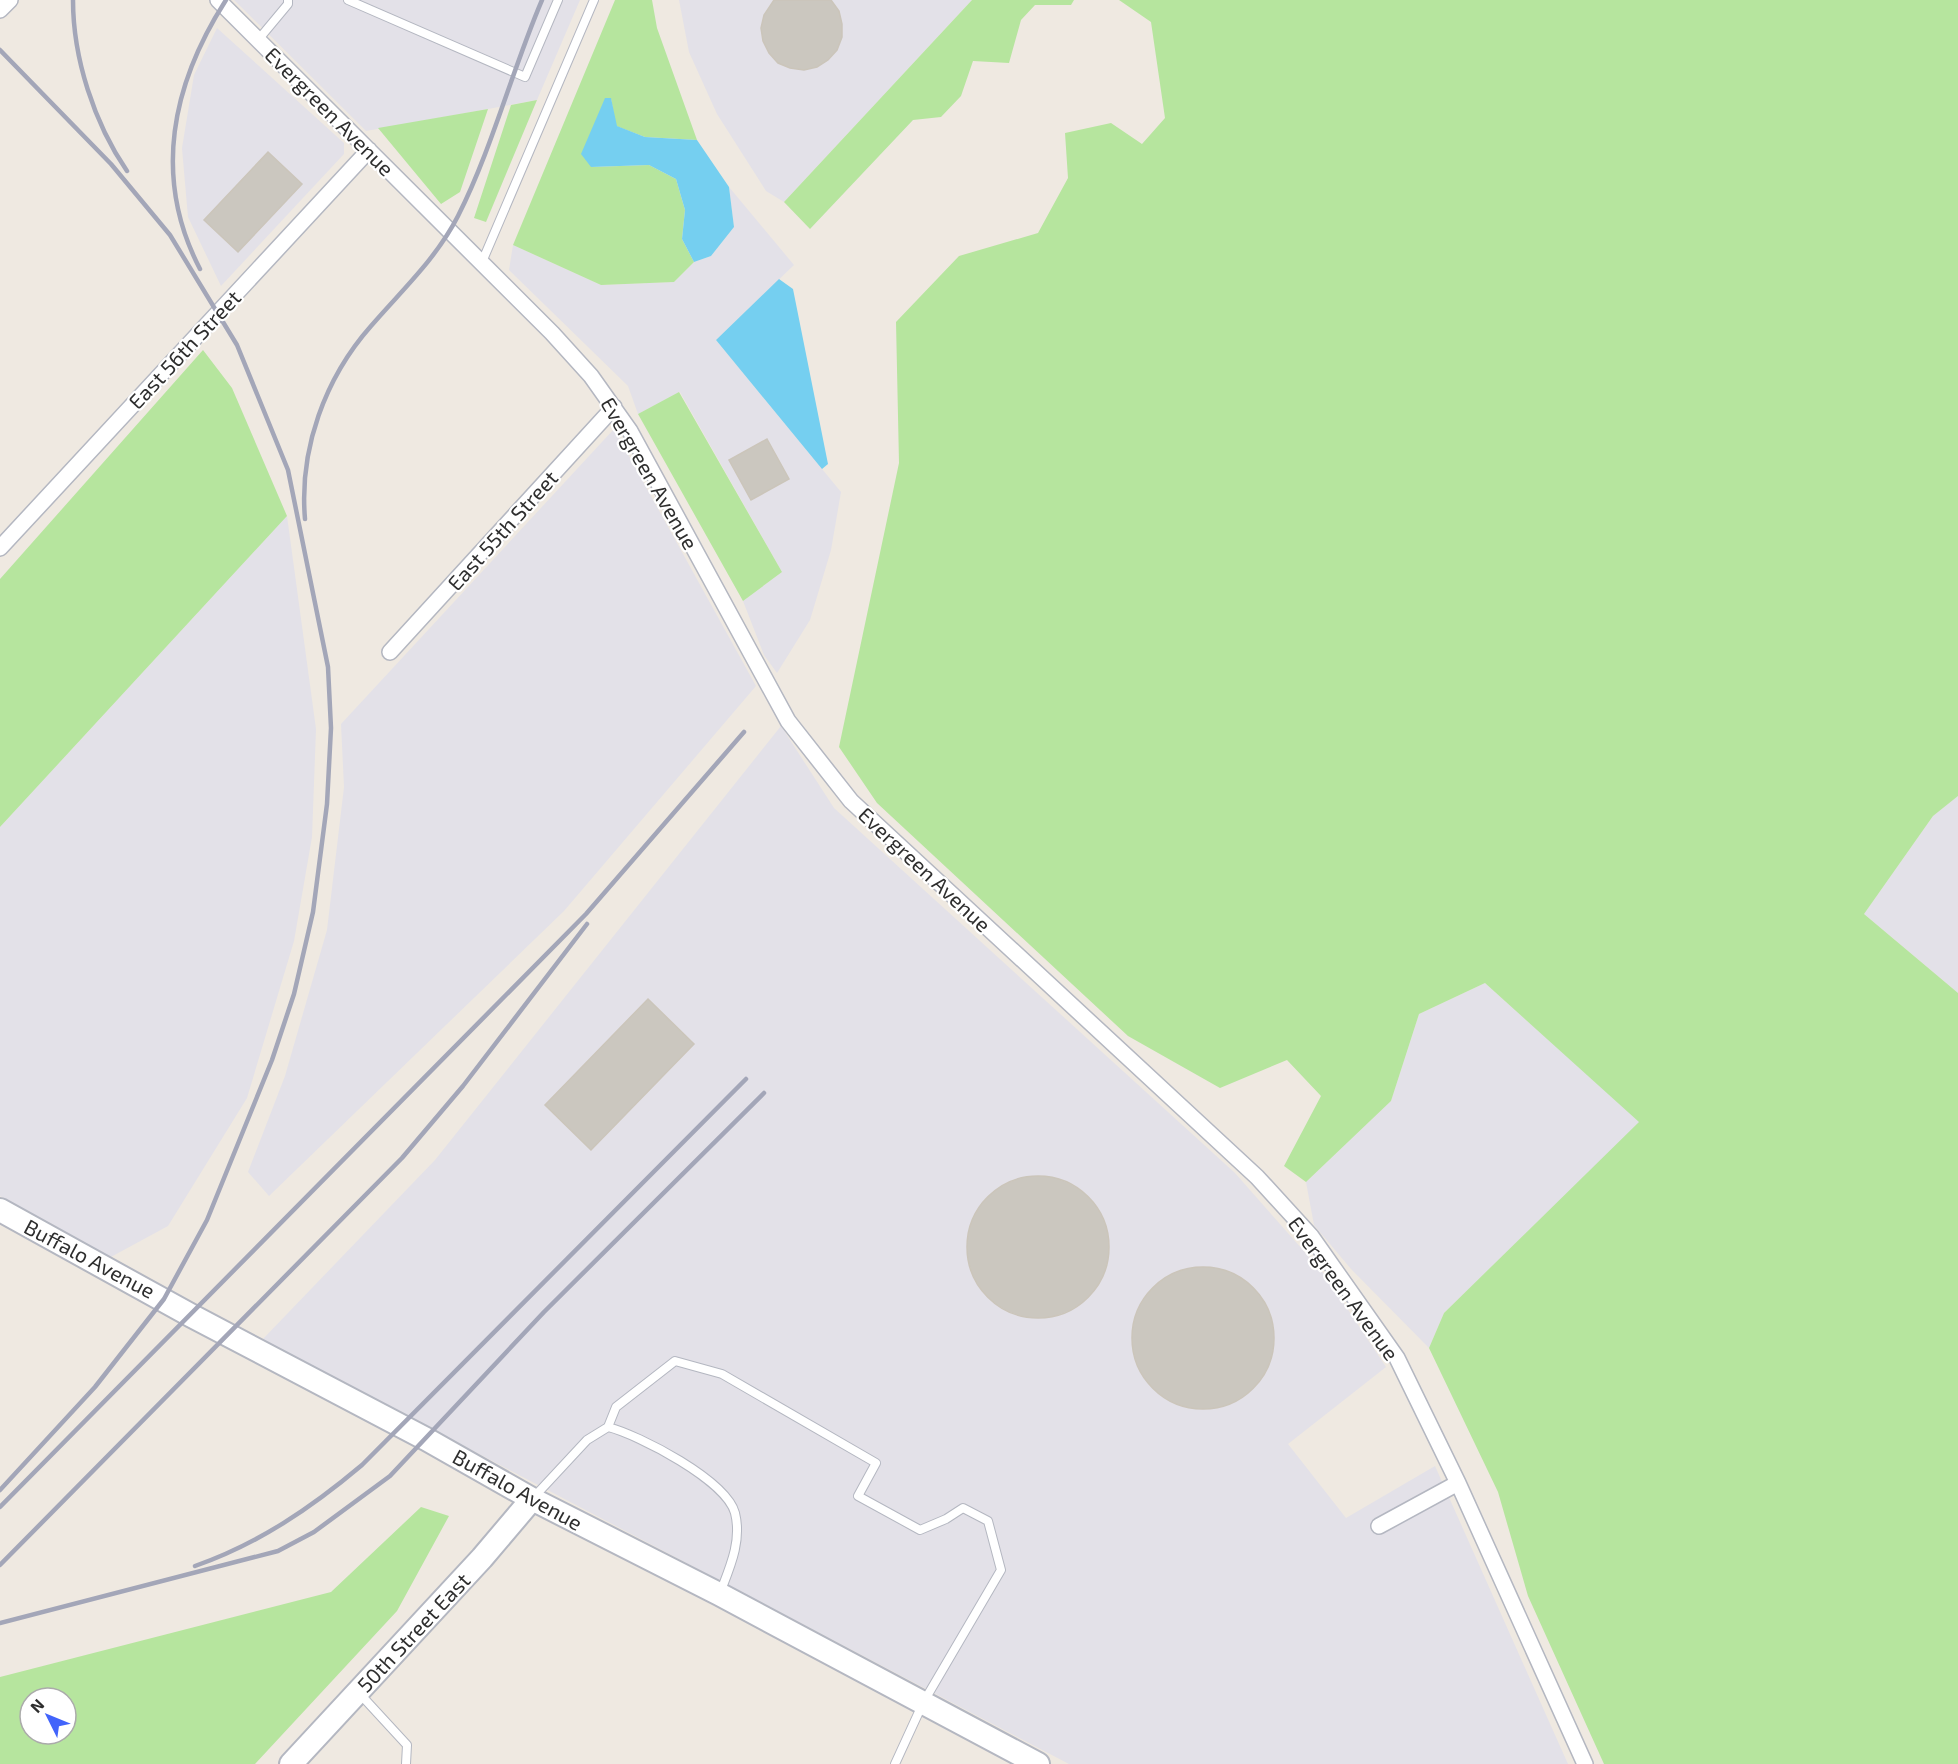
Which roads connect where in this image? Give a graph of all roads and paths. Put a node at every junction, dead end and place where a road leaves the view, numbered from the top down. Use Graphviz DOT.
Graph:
graph roads {
  1 [pos="10,0"];
  2 [pos="218,0"];
  3 [pos="288,0"];
  4 [pos="348,0"];
  5 [pos="558,0"];
  6 [pos="594,0"];
  7 [pos="0,10"];
  8 [pos="258,40"];
  9 [pos="369,150"];
  10 [pos="481,264"];
  11 [pos="614,407"];
  12 [pos="0,548"];
  13 [pos="390,652"];
  14 [pos="0,1210"];
  15 [pos="608,1427"];
  16 [pos="1458,1483"];
  17 [pos="532,1499"];
  18 [pos="1379,1526"];
  19 [pos="719,1594"];
  20 [pos="358,1691"];
  21 [pos="923,1703"];
  22 [pos="291,1764"];
  23 [pos="406,1764"];
  24 [pos="895,1764"];
  25 [pos="1038,1764"];
  26 [pos="1585,1764"];
  1 -- 7 [label="street"];
  2 -- 8 [label="street, Evergreen Avenue"];
  3 -- 8 [label="lane"];
  4 -- 5 [label="lane"];
  6 -- 10 [label="lane"];
  8 -- 9 [label="street, Evergreen Avenue"];
  9 -- 10 [label="street, Evergreen Avenue"];
  9 -- 12 [label="street, East 56th Street"];
  10 -- 11 [label="street, Evergreen Avenue"];
  11 -- 13 [label="street, East 55th Street"];
  11 -- 16 [label="street, Evergreen Avenue"];
  14 -- 17 [label="street, Buffalo Avenue"];
  15 -- 17 [label="lane"];
  15 -- 19 [label="lane"];
  15 -- 21 [label="lane"];
  16 -- 18 [label="street"];
  16 -- 26 [label="street, Evergreen Avenue"];
  17 -- 19 [label="street, Buffalo Avenue"];
  17 -- 20 [label="street, 50th Street East"];
  19 -- 21 [label="street, Buffalo Avenue"];
  20 -- 22 [label="street, 50th Street East"];
  20 -- 23 [label="lane"];
  21 -- 24 [label="lane"];
  21 -- 25 [label="street, Buffalo Avenue"];
}
